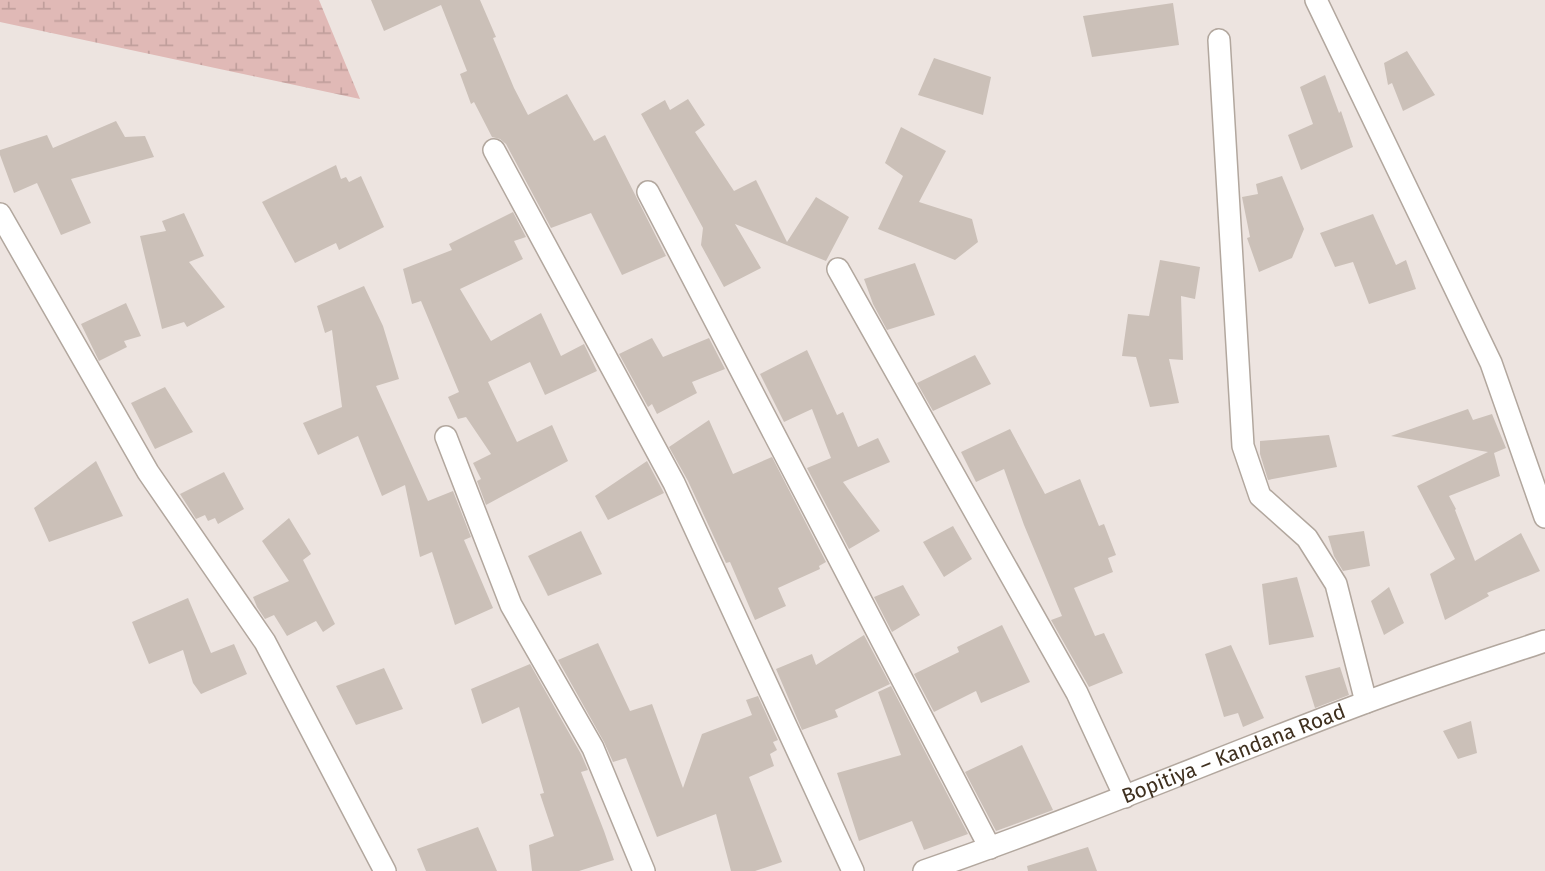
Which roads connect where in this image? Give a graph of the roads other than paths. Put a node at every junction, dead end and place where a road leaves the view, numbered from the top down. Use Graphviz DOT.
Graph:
graph roads {
  1 [pos="1316,0"];
  2 [pos="1219,40"];
  3 [pos="494,150"];
  4 [pos="648,192"];
  5 [pos="0,214"];
  6 [pos="838,269"];
  7 [pos="446,437"];
  8 [pos="1545,517"];
  9 [pos="1545,641"];
  10 [pos="1366,702"];
  11 [pos="1125,797"];
  12 [pos="990,848"];
  13 [pos="386,871"];
  14 [pos="643,871"];
  15 [pos="853,871"];
  16 [pos="924,871"];
  1 -- 8 [label="street"];
  2 -- 10 [label="street"];
  3 -- 15 [label="street"];
  4 -- 12 [label="street"];
  5 -- 13 [label="street"];
  6 -- 11 [label="street"];
  7 -- 14 [label="street"];
  9 -- 10 [label="street, Bopitiya – Kandana Road"];
  10 -- 11 [label="street, Bopitiya – Kandana Road"];
  11 -- 12 [label="street, Bopitiya – Kandana Road"];
  12 -- 16 [label="street, Bopitiya – Kandana Road"];
}
